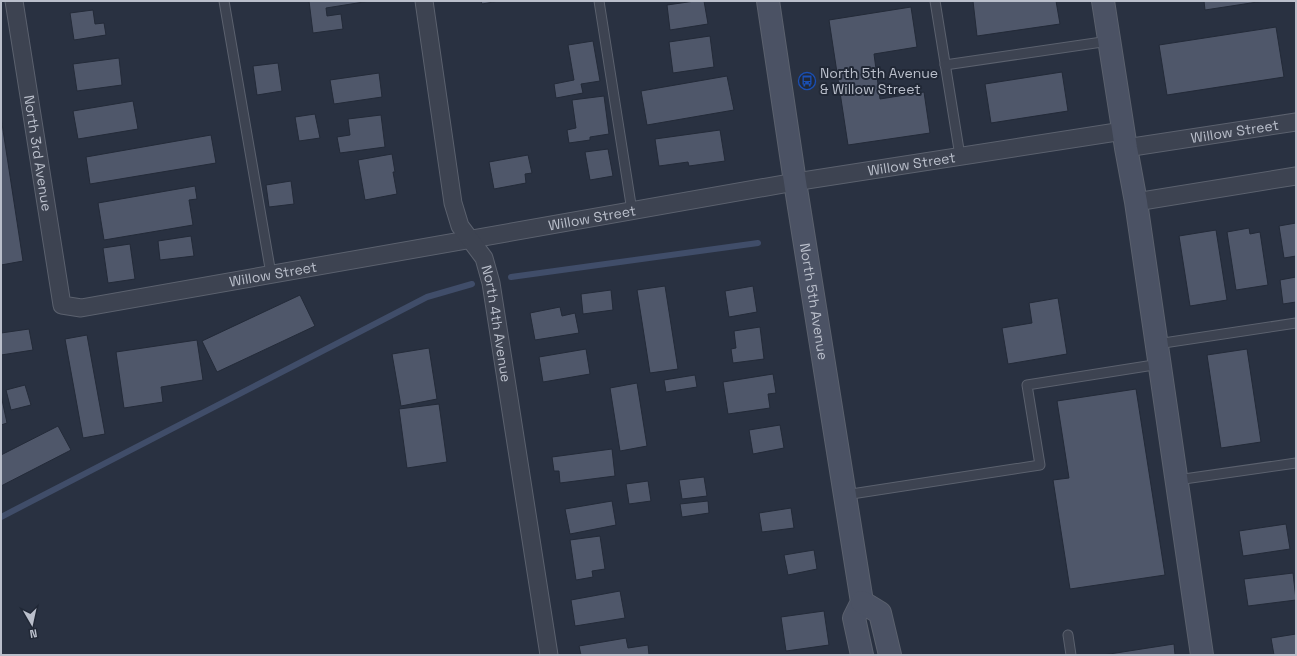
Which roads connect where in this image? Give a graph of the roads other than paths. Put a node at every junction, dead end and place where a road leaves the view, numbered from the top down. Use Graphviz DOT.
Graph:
graph roads {
  1 [pos="14,1"];
  2 [pos="224,1"];
  3 [pos="424,1"];
  4 [pos="598,1"];
  5 [pos="768,1"];
  6 [pos="934,1"];
  7 [pos="1103,1"];
  8 [pos="1109,41"];
  9 [pos="945,65"];
  10 [pos="1296,122"];
  11 [pos="1125,140"];
  12 [pos="960,156"];
  13 [pos="1296,176"];
  14 [pos="795,182"];
  15 [pos="1136,202"];
  16 [pos="632,211"];
  17 [pos="471,239"];
  18 [pos="271,274"];
  19 [pos="62,305"];
  20 [pos="1296,323"];
  21 [pos="1158,354"];
  22 [pos="1296,463"];
  23 [pos="1177,480"];
  24 [pos="845,495"];
  25 [pos="862,602"];
  26 [pos="1068,635"];
  27 [pos="549,655"];
  28 [pos="862,655"];
  29 [pos="890,655"];
  30 [pos="1071,655"];
  31 [pos="1202,655"];
  1 -- 19 [label="street, North 3rd Avenue"];
  2 -- 18 [label="lane"];
  3 -- 17 [label="street, North 4th Avenue"];
  4 -- 16 [label="lane"];
  5 -- 14 [label="main road, North 5th Avenue"];
  6 -- 9 [label="lane"];
  7 -- 8 [label="main road"];
  8 -- 9 [label="lane"];
  8 -- 11 [label="main road"];
  9 -- 12 [label="lane"];
  10 -- 11 [label="street, Willow Street"];
  11 -- 12 [label="street, Willow Street"];
  11 -- 15 [label="main road"];
  12 -- 14 [label="street, Willow Street"];
  13 -- 15 [label="street"];
  14 -- 16 [label="street, Willow Street"];
  14 -- 24 [label="main road, North 5th Avenue"];
  15 -- 21 [label="main road"];
  16 -- 17 [label="street, Willow Street"];
  17 -- 18 [label="street, Willow Street"];
  17 -- 27 [label="street, North 4th Avenue"];
  18 -- 19 [label="street, Willow Street"];
  20 -- 21 [label="lane"];
  21 -- 23 [label="main road"];
  21 -- 24 [label="lane"];
  22 -- 23 [label="lane"];
  23 -- 31 [label="main road"];
  24 -- 25 [label="main road, North 5th Avenue"];
  25 -- 28 [label="main road"];
  25 -- 29 [label="main road"];
  26 -- 30 [label="lane"];
}
